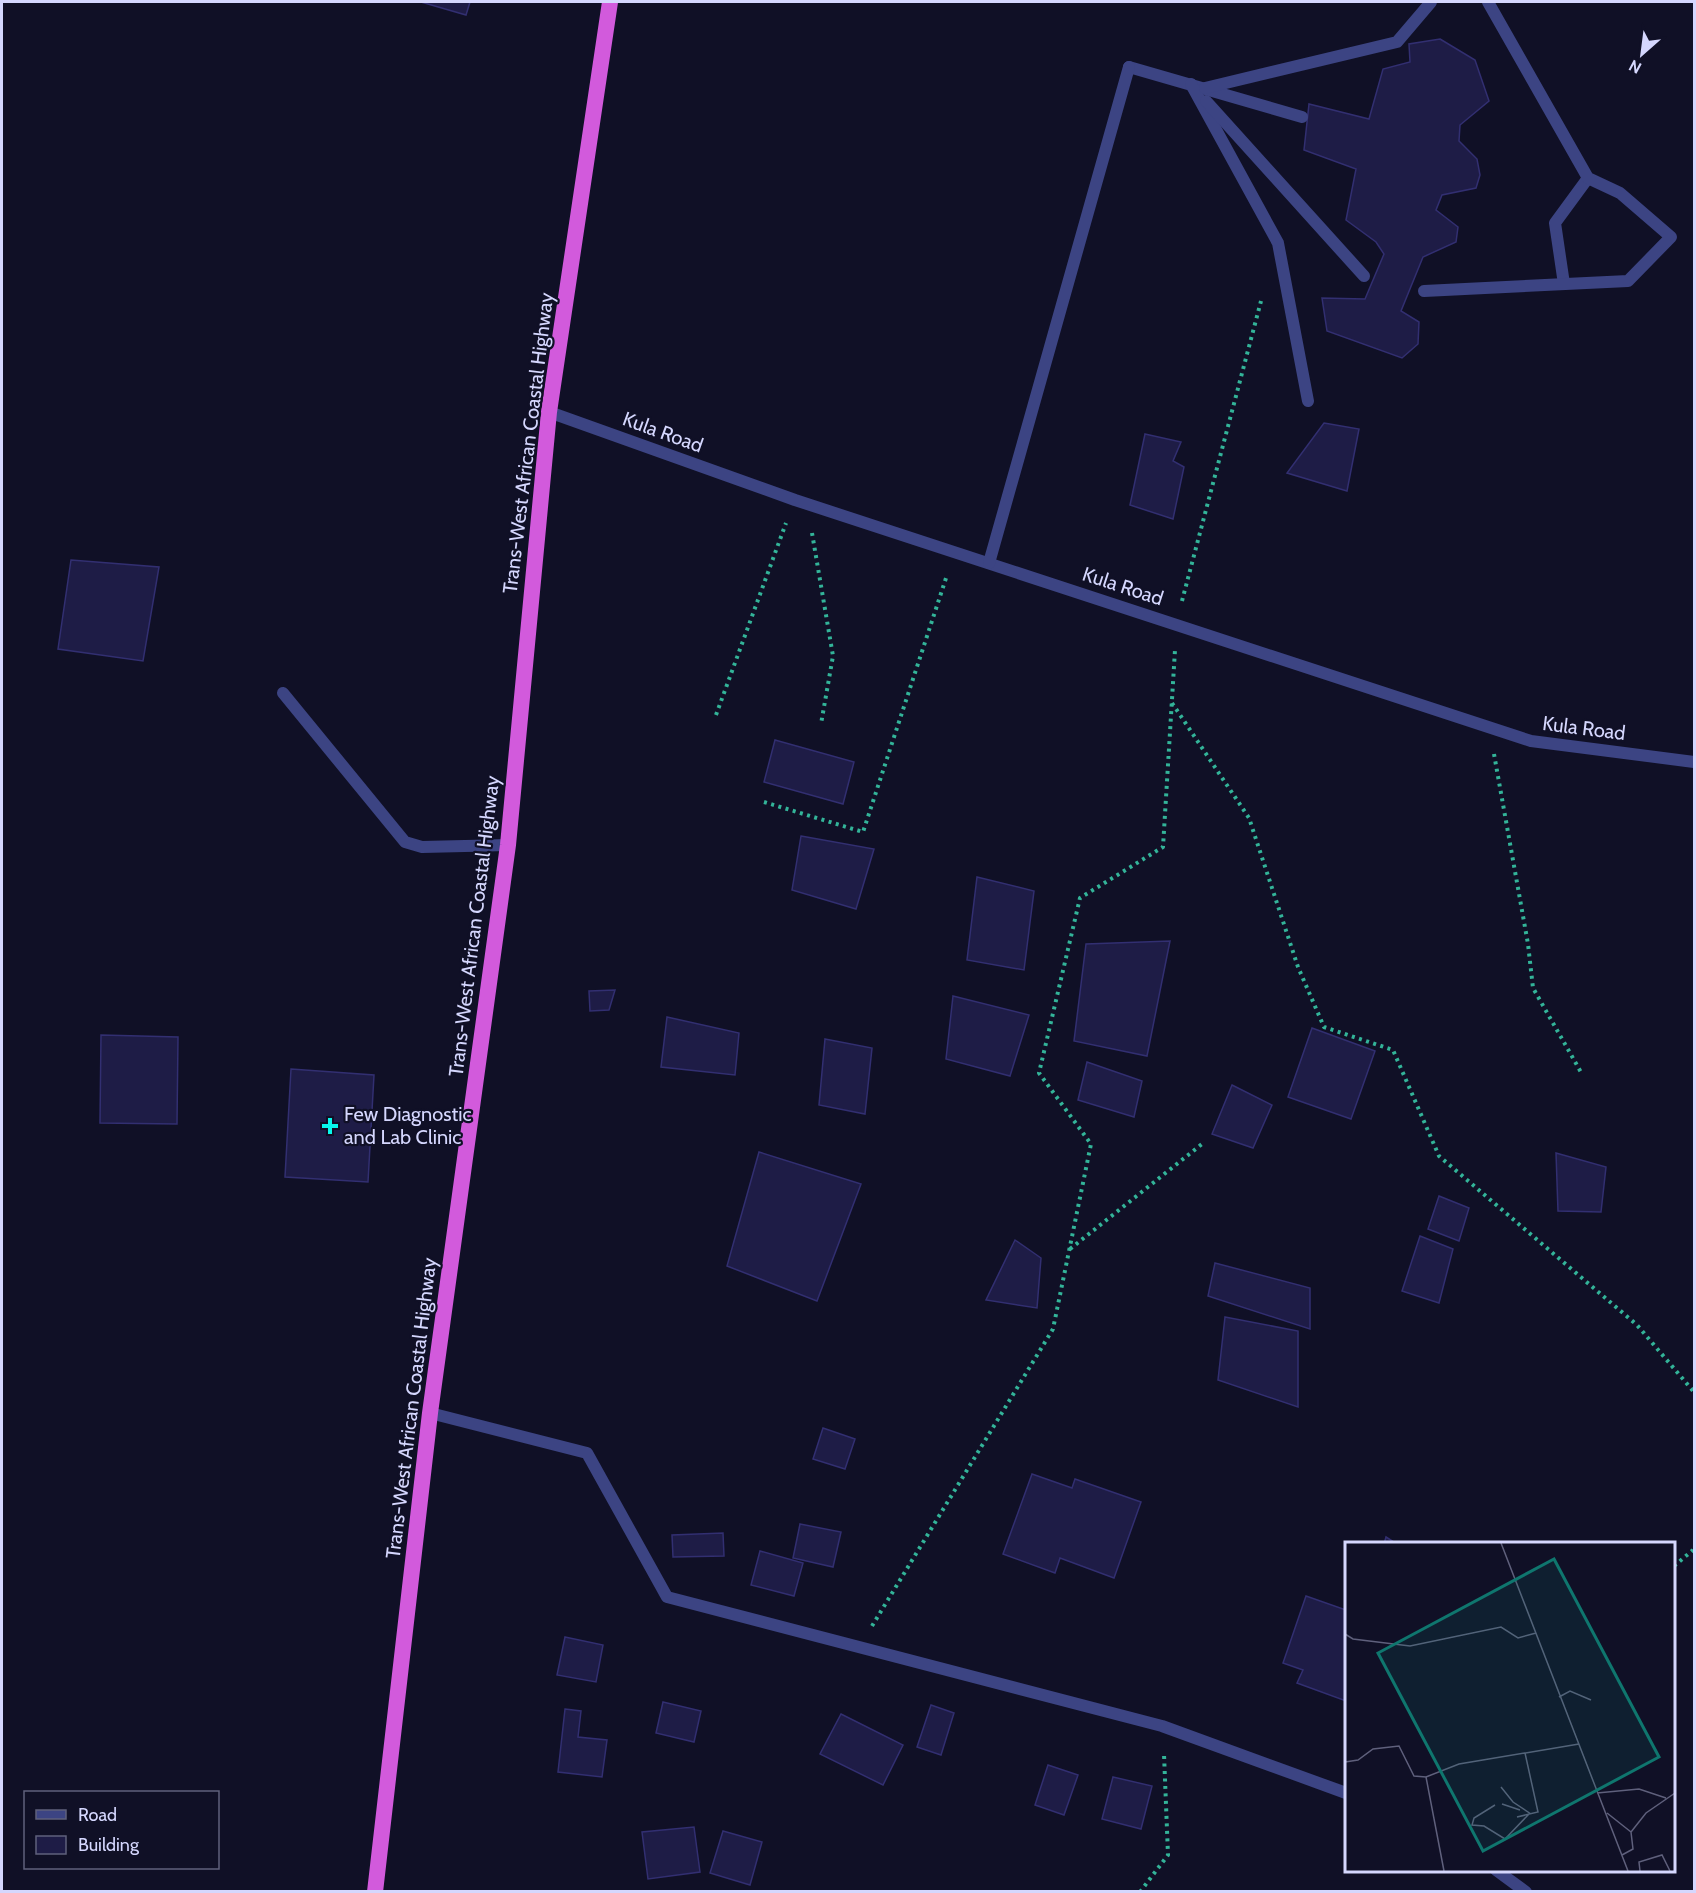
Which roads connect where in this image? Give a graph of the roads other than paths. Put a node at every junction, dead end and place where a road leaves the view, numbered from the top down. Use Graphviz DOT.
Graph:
graph roads {
  1 [pos="610,2"];
  2 [pos="1431,2"];
  3 [pos="1488,2"];
  4 [pos="1191,84"];
  5 [pos="1205,88"];
  6 [pos="1302,117"];
  7 [pos="1588,178"];
  8 [pos="1364,276"];
  9 [pos="1564,284"];
  10 [pos="1424,291"];
  11 [pos="1308,401"];
  12 [pos="549,412"];
  13 [pos="989,563"];
  14 [pos="283,693"];
  15 [pos="1695,762"];
  16 [pos="508,845"];
  17 [pos="430,1413"];
  18 [pos="1345,1791"];
  19 [pos="1499,1872"];
  20 [pos="375,1892"];
  21 [pos="1526,1892"];
  1 -- 12 [label="highway, Trans-West African Coastal Highway"];
  2 -- 5 [label="street"];
  3 -- 7 [label="street"];
  4 -- 5 [label="street"];
  4 -- 8 [label="street"];
  4 -- 11 [label="street"];
  4 -- 13 [label="street"];
  5 -- 6 [label="street"];
  7 -- 9 [label="street"];
  7 -- 9 [label="street"];
  9 -- 10 [label="street"];
  12 -- 13 [label="street, Kula Road"];
  12 -- 16 [label="highway, Trans-West African Coastal Highway"];
  13 -- 15 [label="street, Kula Road"];
  14 -- 16 [label="street"];
  16 -- 17 [label="highway, Trans-West African Coastal Highway"];
  17 -- 18 [label="street"];
  17 -- 20 [label="highway, Trans-West African Coastal Highway"];
  19 -- 21 [label="street"];
}
